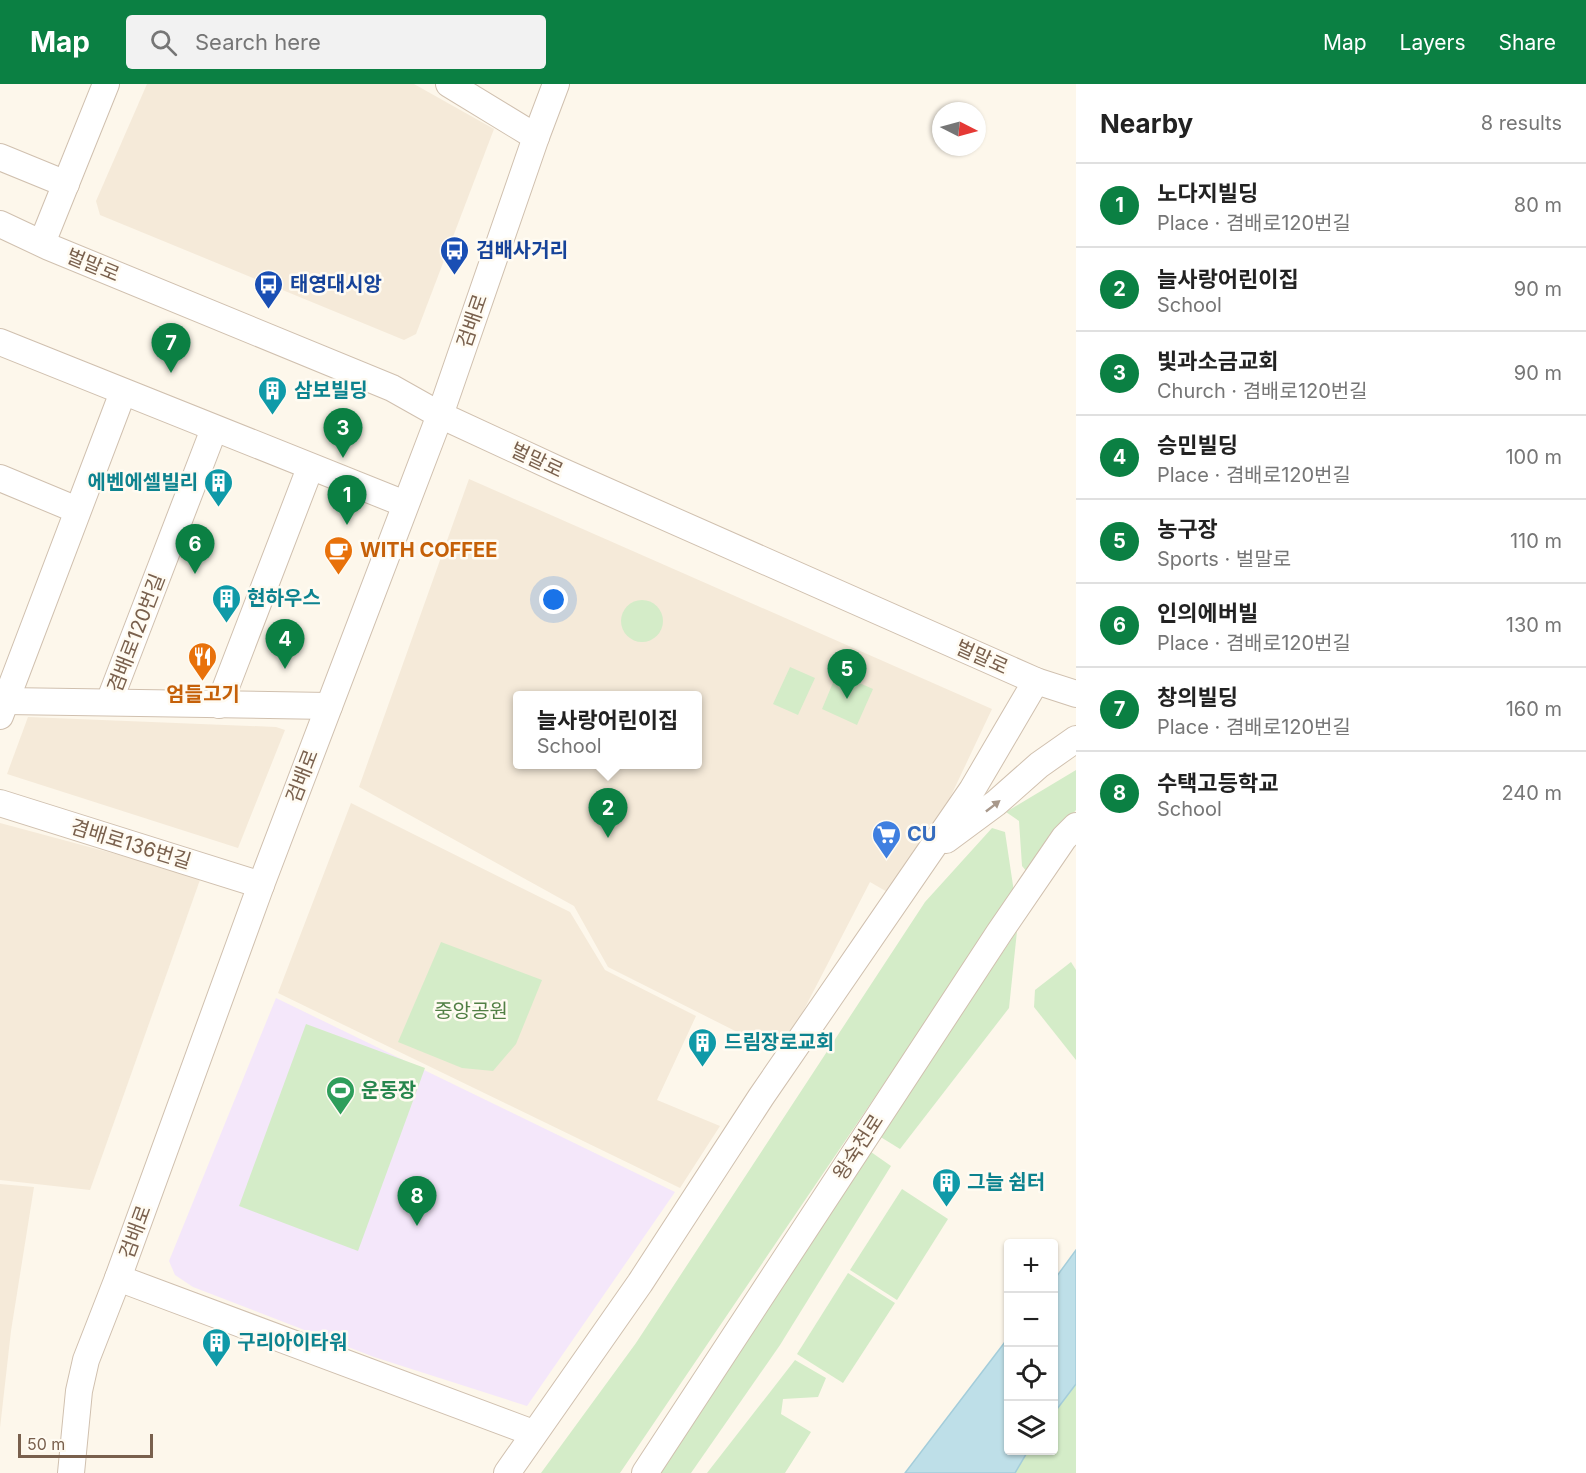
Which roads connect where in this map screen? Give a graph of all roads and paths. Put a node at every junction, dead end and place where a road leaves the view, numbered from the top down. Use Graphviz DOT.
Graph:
graph roads {
  1 [pos="106,84"];
  2 [pos="449,84"];
  3 [pos="556,84"];
  4 [pos="536,137"];
  5 [pos="0,157"];
  6 [pos="66,184"];
  7 [pos="0,224"];
  8 [pos="42,243"];
  9 [pos="0,342"];
  10 [pos="123,392"];
  11 [pos="440,415"];
  12 [pos="214,429"];
  13 [pos="310,468"];
  14 [pos="0,478"];
  15 [pos="405,504"];
  16 [pos="77,510"];
  17 [pos="1036,681"];
  18 [pos="1076,694"];
  19 [pos="110,702"];
  20 [pos="219,705"];
  21 [pos="329,706"];
  22 [pos="3,709"];
  23 [pos="1076,739"];
  24 [pos="0,803"];
  25 [pos="1076,826"];
  26 [pos="928,852"];
  27 [pos="261,885"];
  28 [pos="118,1278"];
  29 [pos="533,1433"];
  30 [pos="71,1473"];
  31 [pos="507,1473"];
  32 [pos="645,1473"];
  1 -- 6 [label="street"];
  2 -- 4 [label="street"];
  3 -- 4 [label="street, 검배로"];
  4 -- 11 [label="street, 검배로"];
  5 -- 6 [label="street"];
  6 -- 8 [label="street"];
  7 -- 8 [label="street, 벌말로"];
  8 -- 11 [label="street, 벌말로"];
  9 -- 10 [label="street"];
  10 -- 12 [label="street"];
  10 -- 16 [label="street, 겸배로120번길"];
  11 -- 15 [label="street, 검배로"];
  11 -- 17 [label="street, 벌말로"];
  12 -- 13 [label="street"];
  12 -- 19 [label="street, 겸배로120번길"];
  13 -- 15 [label="street"];
  13 -- 20 [label="street"];
  14 -- 16 [label="street"];
  15 -- 21 [label="street, 검배로"];
  16 -- 22 [label="street, 겸배로120번길"];
  17 -- 18 [label="street, 벌말로"];
  17 -- 26 [label="street"];
  19 -- 20 [label="street, 겸배로120번길"];
  19 -- 22 [label="street, 겸배로120번길"];
  20 -- 21 [label="street, 겸배로120번길"];
  21 -- 27 [label="street, 검배로"];
  26 -- 23 [label="street, one-way"];
  24 -- 27 [label="street, 겸배로136번길"];
  25 -- 32 [label="street, 왕숙천로"];
  26 -- 29 [label="street"];
  27 -- 28 [label="street, 검배로"];
  28 -- 29 [label="street"];
  28 -- 30 [label="street, 검배로"];
  29 -- 31 [label="street"];
}
